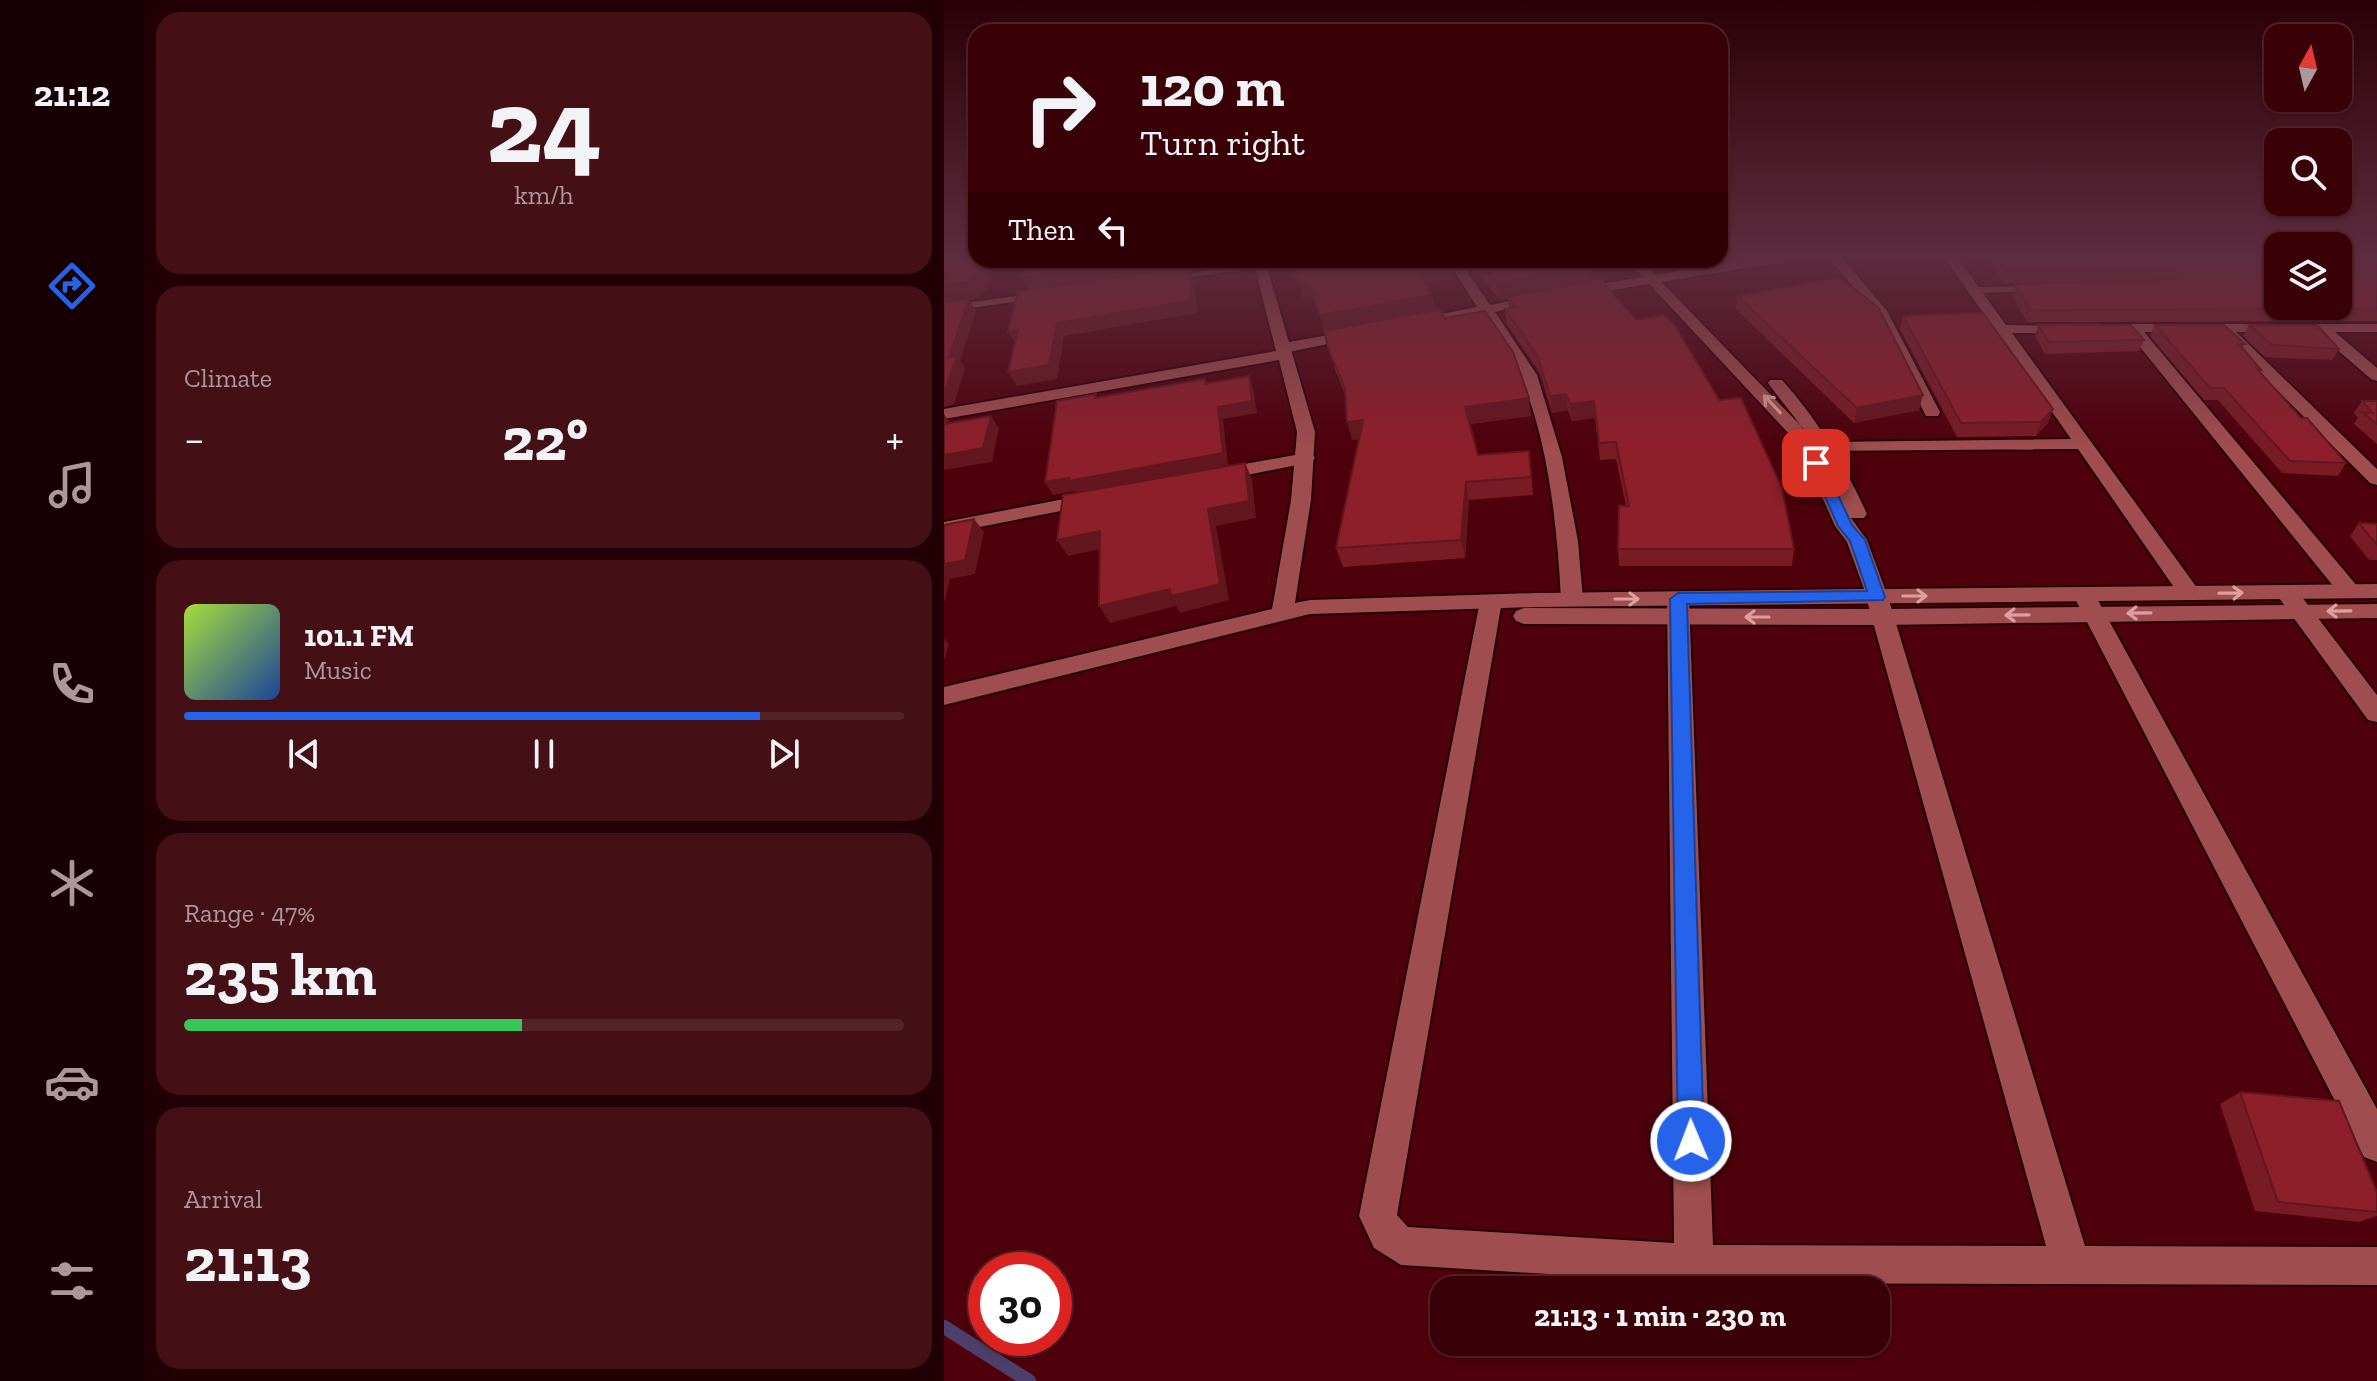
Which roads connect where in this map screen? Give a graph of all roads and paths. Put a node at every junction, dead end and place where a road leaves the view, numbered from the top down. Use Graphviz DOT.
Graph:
graph roads {
  1 [pos="1276,318"];
  2 [pos="1439,318"];
  3 [pos="1491,318"];
  4 [pos="1697,318"];
  5 [pos="1708,318"];
  6 [pos="1884,318"];
  7 [pos="1994,318"];
  8 [pos="1392,327"];
  9 [pos="2132,328"];
  10 [pos="2321,328"];
  11 [pos="2377,328"];
  12 [pos="2001,329"];
  13 [pos="2224,329"];
  14 [pos="1377,330"];
  15 [pos="1738,345"];
  16 [pos="1285,351"];
  17 [pos="1758,366"];
  18 [pos="2377,376"];
  19 [pos="1932,412"];
  20 [pos="944,414"];
  21 [pos="2083,444"];
  22 [pos="1826,447"];
  23 [pos="1306,458"];
  24 [pos="1196,479"];
  25 [pos="2377,479"];
  26 [pos="1121,494"];
  27 [pos="944,528"];
  28 [pos="1857,540"];
  29 [pos="2377,591"];
  30 [pos="2350,592"];
  31 [pos="2190,594"];
  32 [pos="1572,599"];
  33 [pos="2294,602"];
  34 [pos="2089,604"];
  35 [pos="1880,607"];
  36 [pos="1489,608"];
  37 [pos="1679,608"];
  38 [pos="1283,611"];
  39 [pos="2377,611"];
  40 [pos="944,696"];
  41 [pos="944,708"];
  42 [pos="2377,713"];
  43 [pos="2377,1144"];
  44 [pos="1694,1264"];
  45 [pos="2071,1265"];
  46 [pos="2377,1266"];
  1 -- 16 [label="street"];
  2 -- 8 [label="street"];
  3 -- 32 [label="street"];
  28 -- 4 [label="street, one-way"];
  5 -- 15 [label="street"];
  6 -- 19 [label="street"];
  7 -- 12 [label="street"];
  9 -- 12 [label="street"];
  9 -- 13 [label="street"];
  9 -- 30 [label="street"];
  10 -- 11 [label="street"];
  10 -- 13 [label="street"];
  10 -- 18 [label="street"];
  12 -- 21 [label="street"];
  13 -- 25 [label="street"];
  14 -- 16 [label="street"];
  16 -- 20 [label="street"];
  16 -- 23 [label="street"];
  17 -- 22 [label="street"];
  21 -- 22 [label="street"];
  21 -- 31 [label="street"];
  22 -- 28 [label="street"];
  23 -- 24 [label="street"];
  23 -- 38 [label="street"];
  26 -- 27 [label="street"];
  28 -- 35 [label="street"];
  29 -- 30 [label="street"];
  30 -- 33 [label="street"];
  31 -- 33 [label="street, one-way"];
  31 -- 34 [label="street"];
  32 -- 36 [label="street"];
  32 -- 37 [label="street, one-way"];
  33 -- 34 [label="street, one-way"];
  39 -- 33 [label="street, one-way"];
  33 -- 42 [label="street"];
  34 -- 35 [label="street"];
  34 -- 43 [label="street"];
  35 -- 37 [label="street"];
  35 -- 45 [label="street"];
  36 -- 37 [label="street"];
  36 -- 38 [label="street"];
  36 -- 41 [label="street"];
  36 -- 44 [label="street"];
  37 -- 44 [label="street"];
  38 -- 40 [label="street"];
  44 -- 45 [label="street"];
  45 -- 46 [label="street"];
}
